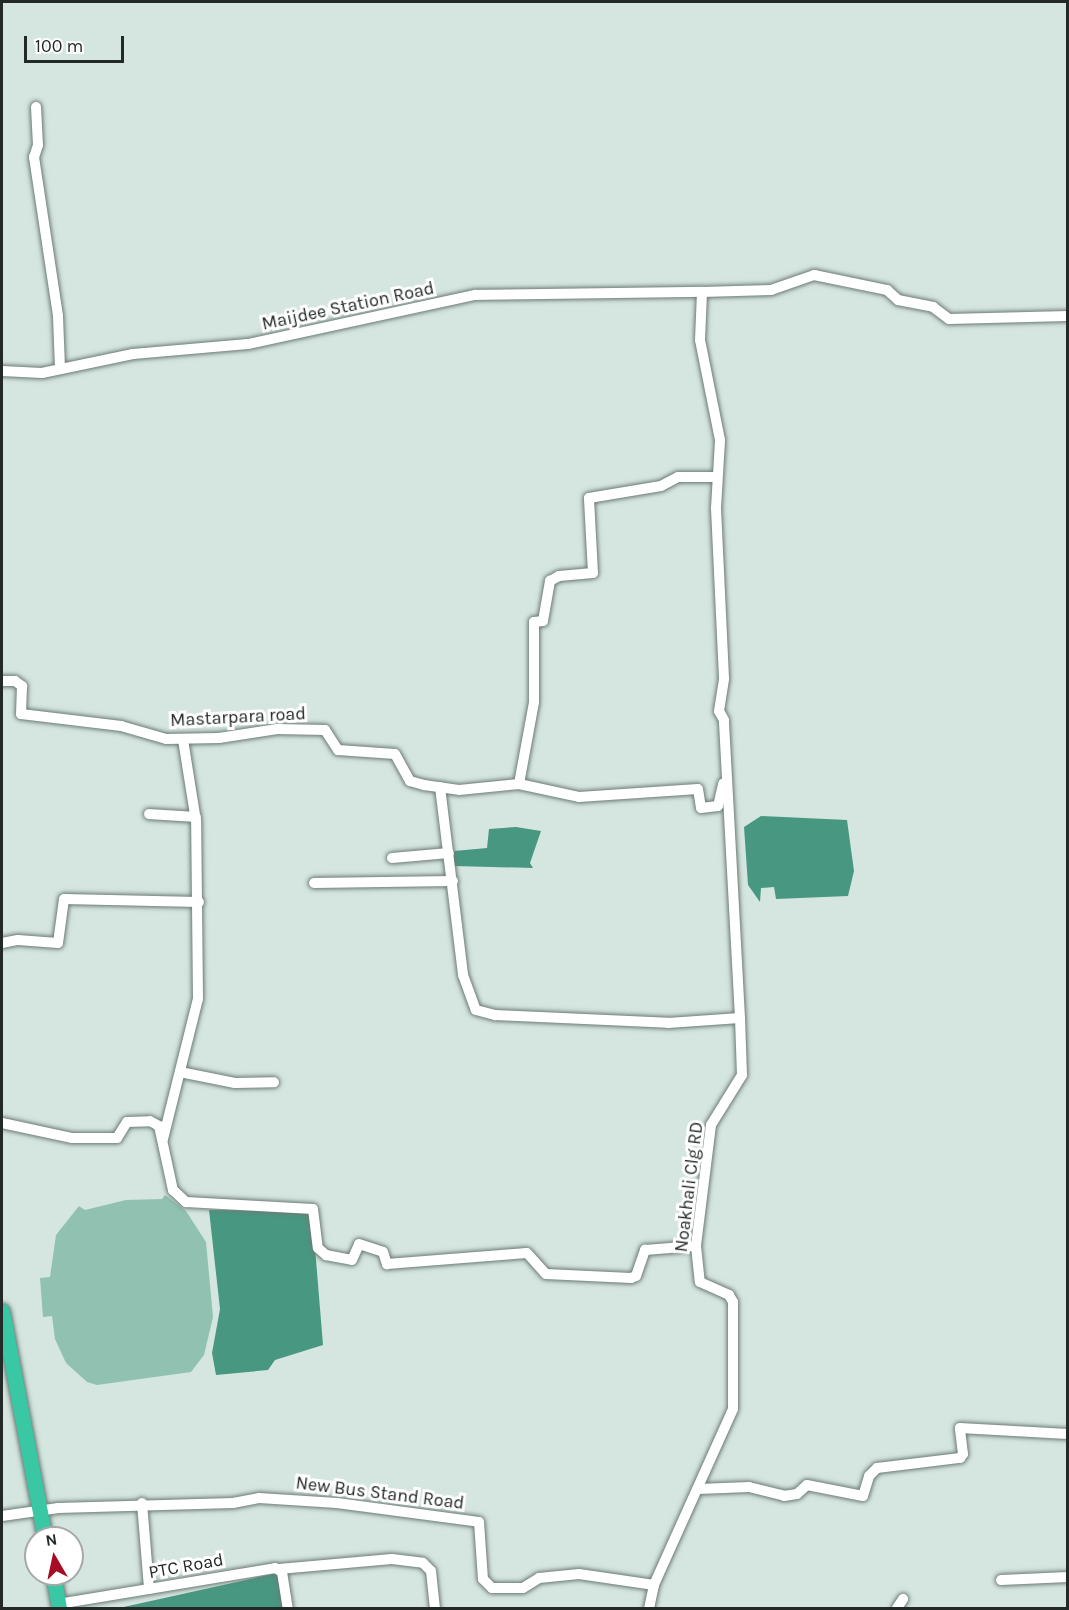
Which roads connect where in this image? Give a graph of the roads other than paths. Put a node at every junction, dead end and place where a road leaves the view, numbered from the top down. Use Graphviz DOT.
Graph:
graph roads {
  1 [pos="36,107"];
  2 [pos="702,292"];
  3 [pos="1068,316"];
  4 [pos="60,369"];
  5 [pos="2,371"];
  6 [pos="717,477"];
  7 [pos="2,681"];
  8 [pos="183,740"];
  9 [pos="726,775"];
  10 [pos="519,784"];
  11 [pos="440,787"];
  12 [pos="149,814"];
  13 [pos="196,817"];
  14 [pos="449,853"];
  15 [pos="392,858"];
  16 [pos="453,881"];
  17 [pos="314,883"];
  18 [pos="199,902"];
  19 [pos="2,943"];
  20 [pos="740,1018"];
  21 [pos="180,1072"];
  22 [pos="274,1082"];
  23 [pos="2,1123"];
  24 [pos="162,1143"];
  25 [pos="696,1246"];
  26 [pos="2,1311"];
  27 [pos="1068,1434"];
  28 [pos="698,1489"];
  29 [pos="142,1503"];
  30 [pos="40,1510"];
  31 [pos="2,1516"];
  32 [pos="43,1526"];
  33 [pos="279,1569"];
  34 [pos="1068,1578"];
  35 [pos="1000,1580"];
  36 [pos="654,1585"];
  37 [pos="57,1586"];
  38 [pos="149,1589"];
  39 [pos="66,1606"];
  40 [pos="288,1608"];
  41 [pos="435,1608"];
  42 [pos="649,1608"];
  1 -- 4 [label="street"];
  2 -- 3 [label="street, Maijdee Station Road"];
  2 -- 4 [label="street, Maijdee Station Road"];
  2 -- 6 [label="street, Noakhali Clg RD"];
  4 -- 5 [label="street, Maijdee Station Road"];
  6 -- 9 [label="street, Noakhali Clg RD"];
  6 -- 10 [label="street"];
  7 -- 8 [label="street, Mastarpara road"];
  8 -- 11 [label="street, Mastarpara road"];
  8 -- 13 [label="street"];
  9 -- 10 [label="street, Mastarpara road"];
  9 -- 20 [label="street, Noakhali Clg RD"];
  10 -- 11 [label="street, Mastarpara road"];
  11 -- 14 [label="street"];
  12 -- 13 [label="street"];
  13 -- 18 [label="street"];
  14 -- 15 [label="street"];
  14 -- 16 [label="street"];
  16 -- 17 [label="street"];
  16 -- 20 [label="street"];
  18 -- 19 [label="street"];
  18 -- 21 [label="street"];
  20 -- 25 [label="street, Noakhali Clg RD"];
  21 -- 22 [label="street"];
  21 -- 24 [label="street"];
  23 -- 24 [label="street"];
  24 -- 25 [label="street"];
  25 -- 28 [label="street, Noakhali Clg RD"];
  26 -- 30 [label="highway"];
  27 -- 28 [label="street"];
  28 -- 36 [label="street, Noakhali Clg RD"];
  29 -- 30 [label="street, New Bus Stand Road"];
  29 -- 36 [label="street, New Bus Stand Road"];
  29 -- 38 [label="street"];
  30 -- 31 [label="street, New Bus Stand Road"];
  30 -- 32 [label="highway"];
  33 -- 38 [label="street, PTC Road"];
  33 -- 40 [label="street"];
  33 -- 41 [label="street, PTC Road"];
  34 -- 35 [label="street"];
  36 -- 42 [label="street, Noakhali Clg RD"];
  37 -- 39 [label="highway"];
  38 -- 39 [label="street, PTC Road"];
}
